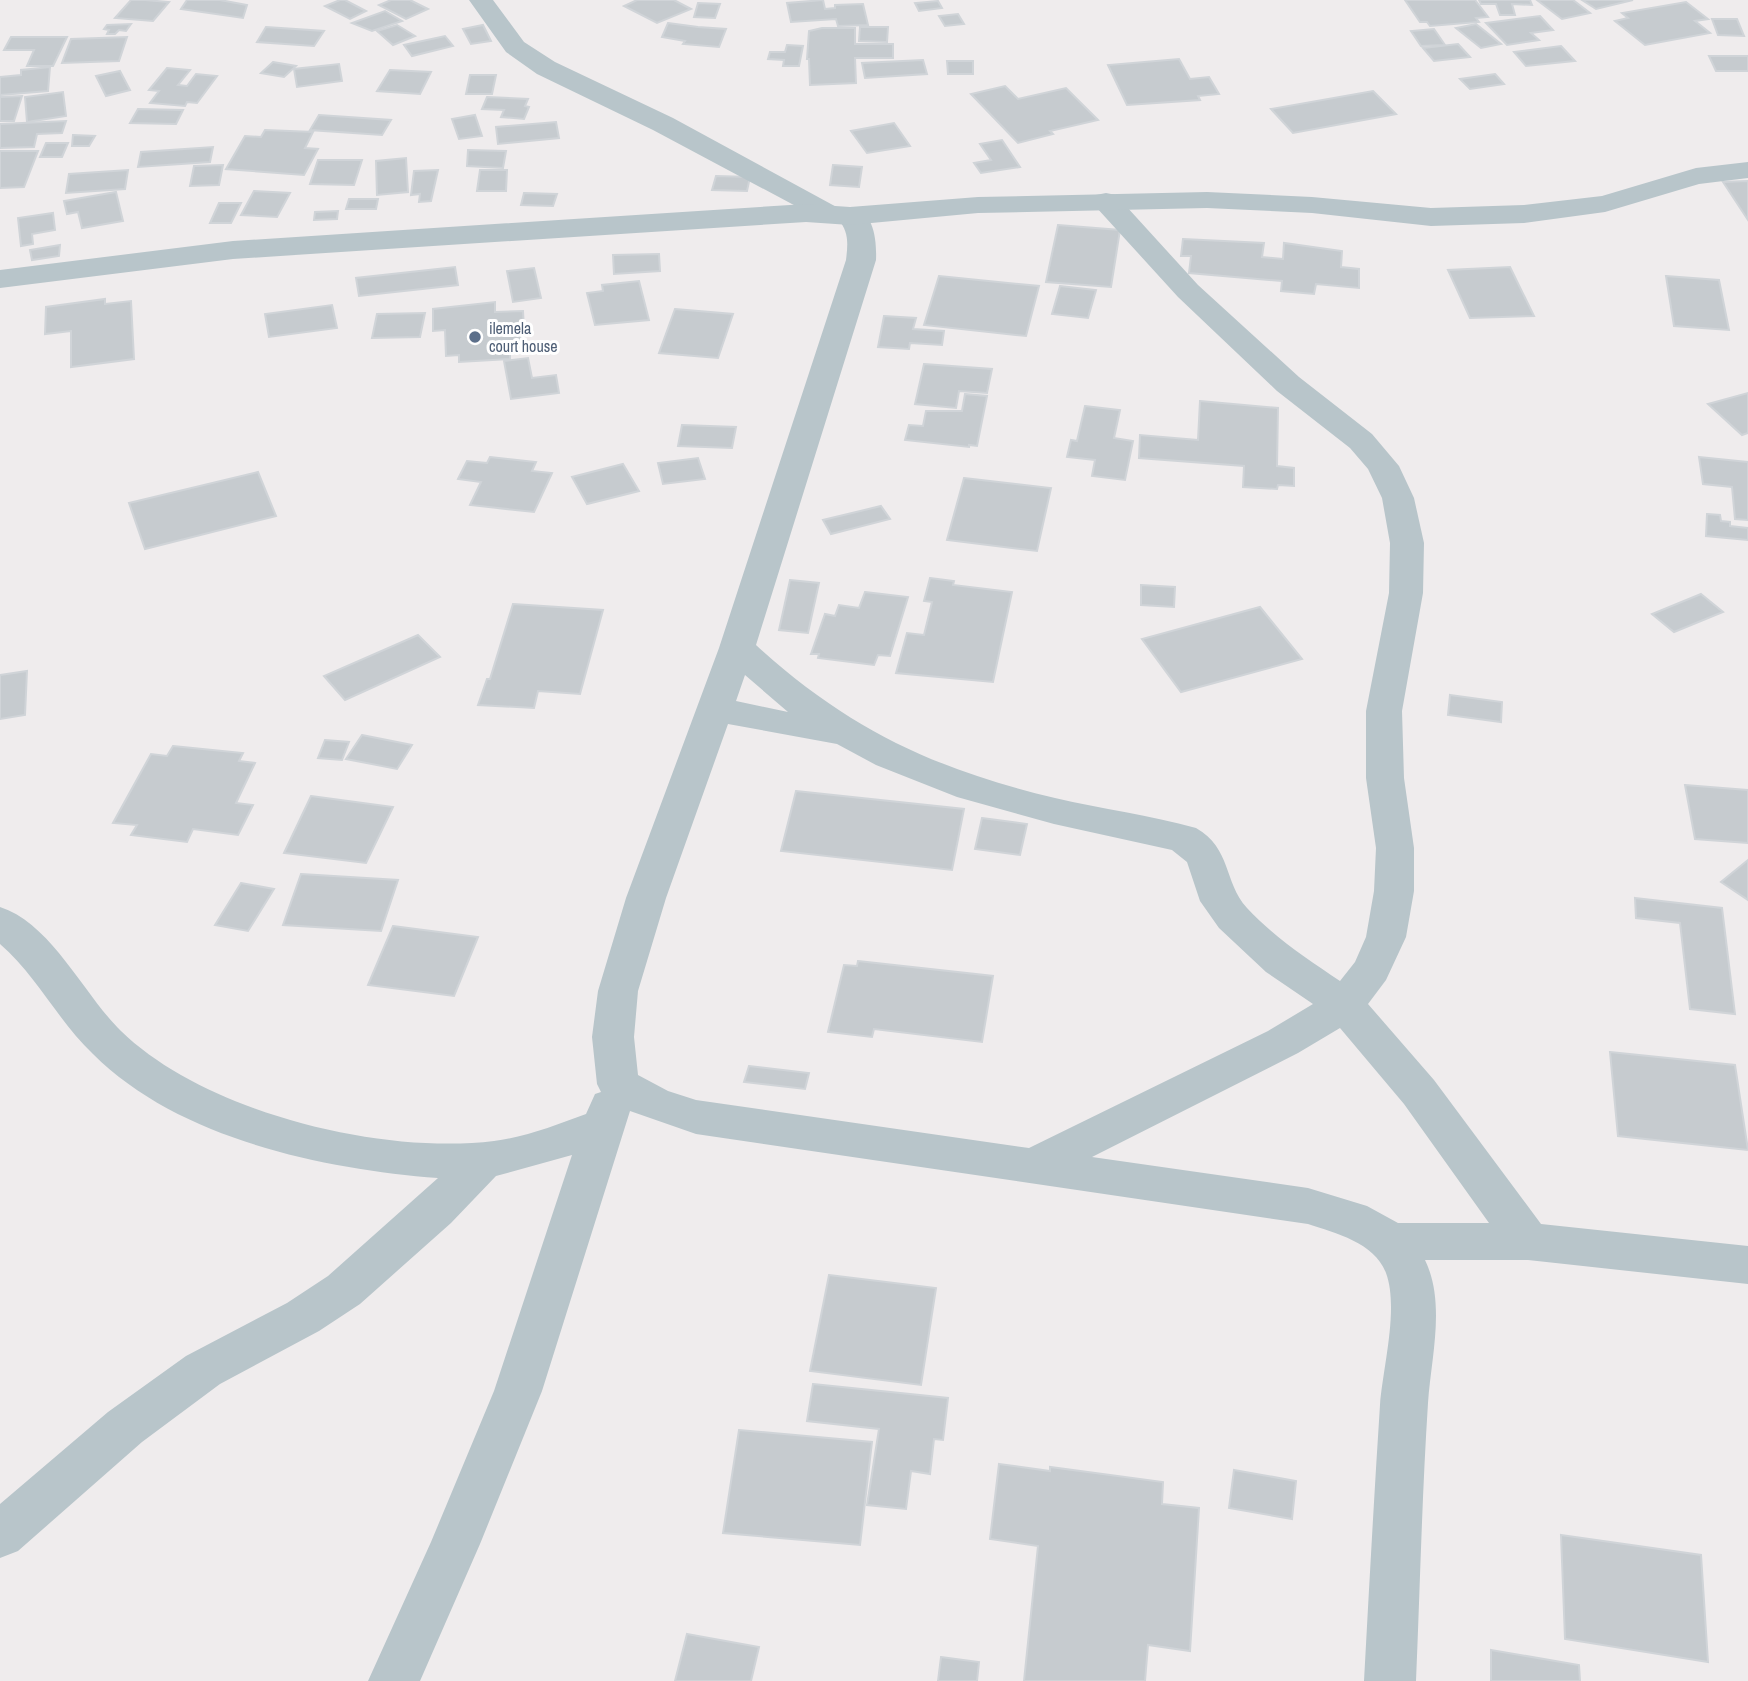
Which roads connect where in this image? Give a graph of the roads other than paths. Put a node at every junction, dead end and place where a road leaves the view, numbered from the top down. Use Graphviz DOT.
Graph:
graph roads {
  1 [pos="481,0"];
  2 [pos="1748,170"];
  3 [pos="1106,201"];
  4 [pos="840,214"];
  5 [pos="0,279"];
  6 [pos="737,648"];
  7 [pos="715,709"];
  8 [pos="850,736"];
  9 [pos="0,922"];
  10 [pos="1345,1005"];
  11 [pos="611,1105"];
  12 [pos="484,1160"];
  13 [pos="1033,1166"];
  14 [pos="1528,1241"];
  15 [pos="1392,1242"];
  16 [pos="1748,1265"];
  17 [pos="0,1535"];
  18 [pos="394,1681"];
  19 [pos="1390,1681"];
  1 -- 4 [label="street"];
  2 -- 3 [label="street"];
  3 -- 4 [label="street"];
  3 -- 10 [label="street"];
  4 -- 5 [label="street"];
  4 -- 6 [label="street"];
  6 -- 7 [label="street"];
  6 -- 8 [label="street"];
  7 -- 8 [label="street"];
  7 -- 11 [label="street"];
  8 -- 10 [label="street"];
  9 -- 12 [label="street"];
  10 -- 13 [label="street"];
  10 -- 14 [label="street"];
  11 -- 12 [label="street"];
  11 -- 13 [label="street"];
  11 -- 18 [label="street"];
  12 -- 17 [label="street"];
  13 -- 15 [label="street"];
  14 -- 15 [label="street"];
  14 -- 16 [label="street"];
  15 -- 19 [label="street"];
}
